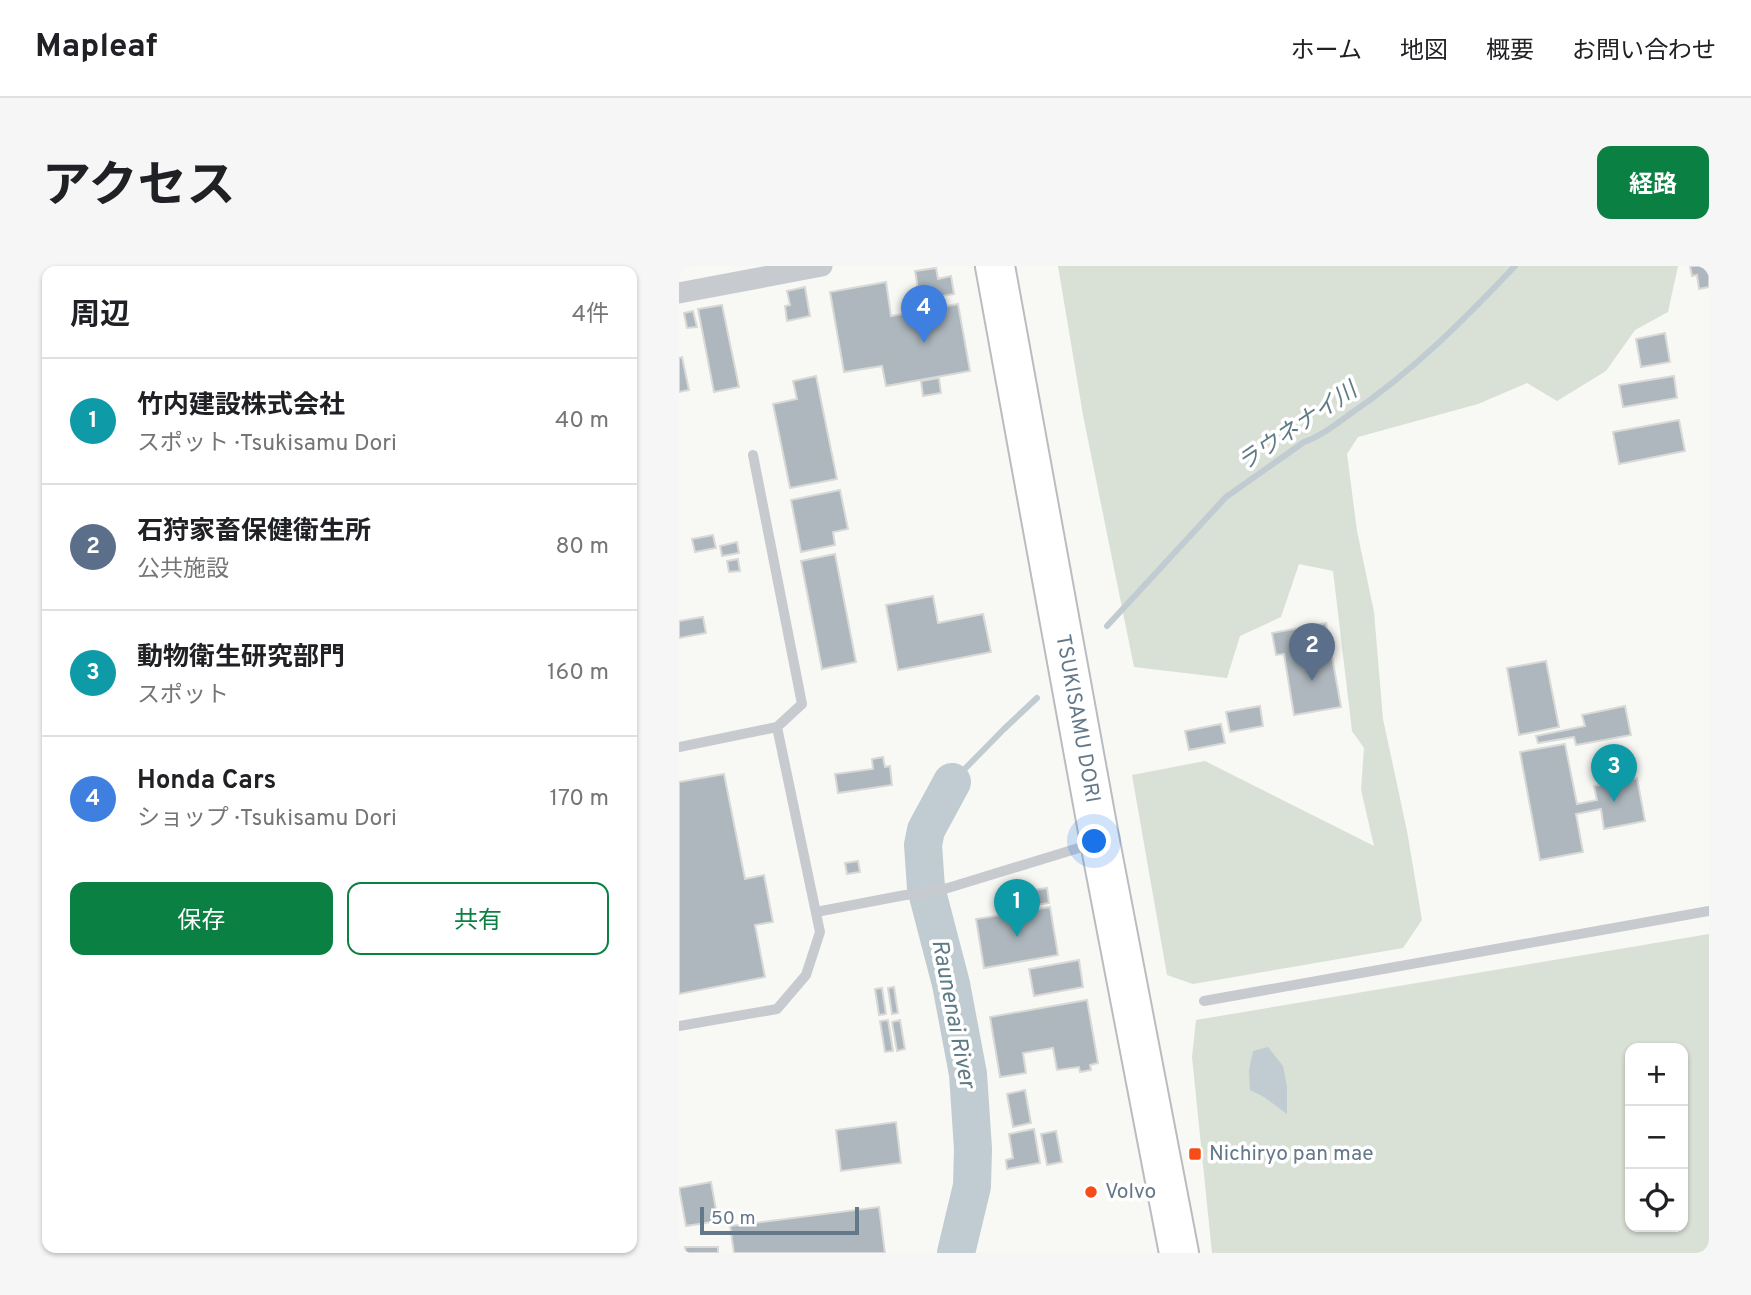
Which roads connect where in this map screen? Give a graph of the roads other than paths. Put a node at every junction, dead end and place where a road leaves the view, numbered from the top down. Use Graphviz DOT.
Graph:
graph roads {
  1 [pos="822,266"];
  2 [pos="995,266"];
  3 [pos="679,293"];
  4 [pos="753,455"];
  5 [pos="777,727"];
  6 [pos="679,747"];
  7 [pos="1100,842"];
  8 [pos="1709,911"];
  9 [pos="816,912"];
  10 [pos="1204,1001"];
  11 [pos="679,1026"];
  12 [pos="1179,1253"];
  1 -- 3 [label="street"];
  2 -- 7 [label="highway, TSUKISAMU DORI"];
  4 -- 5 [label="lane"];
  5 -- 6 [label="lane"];
  5 -- 9 [label="lane"];
  7 -- 9 [label="lane"];
  7 -- 12 [label="highway, TSUKISAMU DORI"];
  8 -- 10 [label="lane"];
  9 -- 11 [label="lane"];
}
